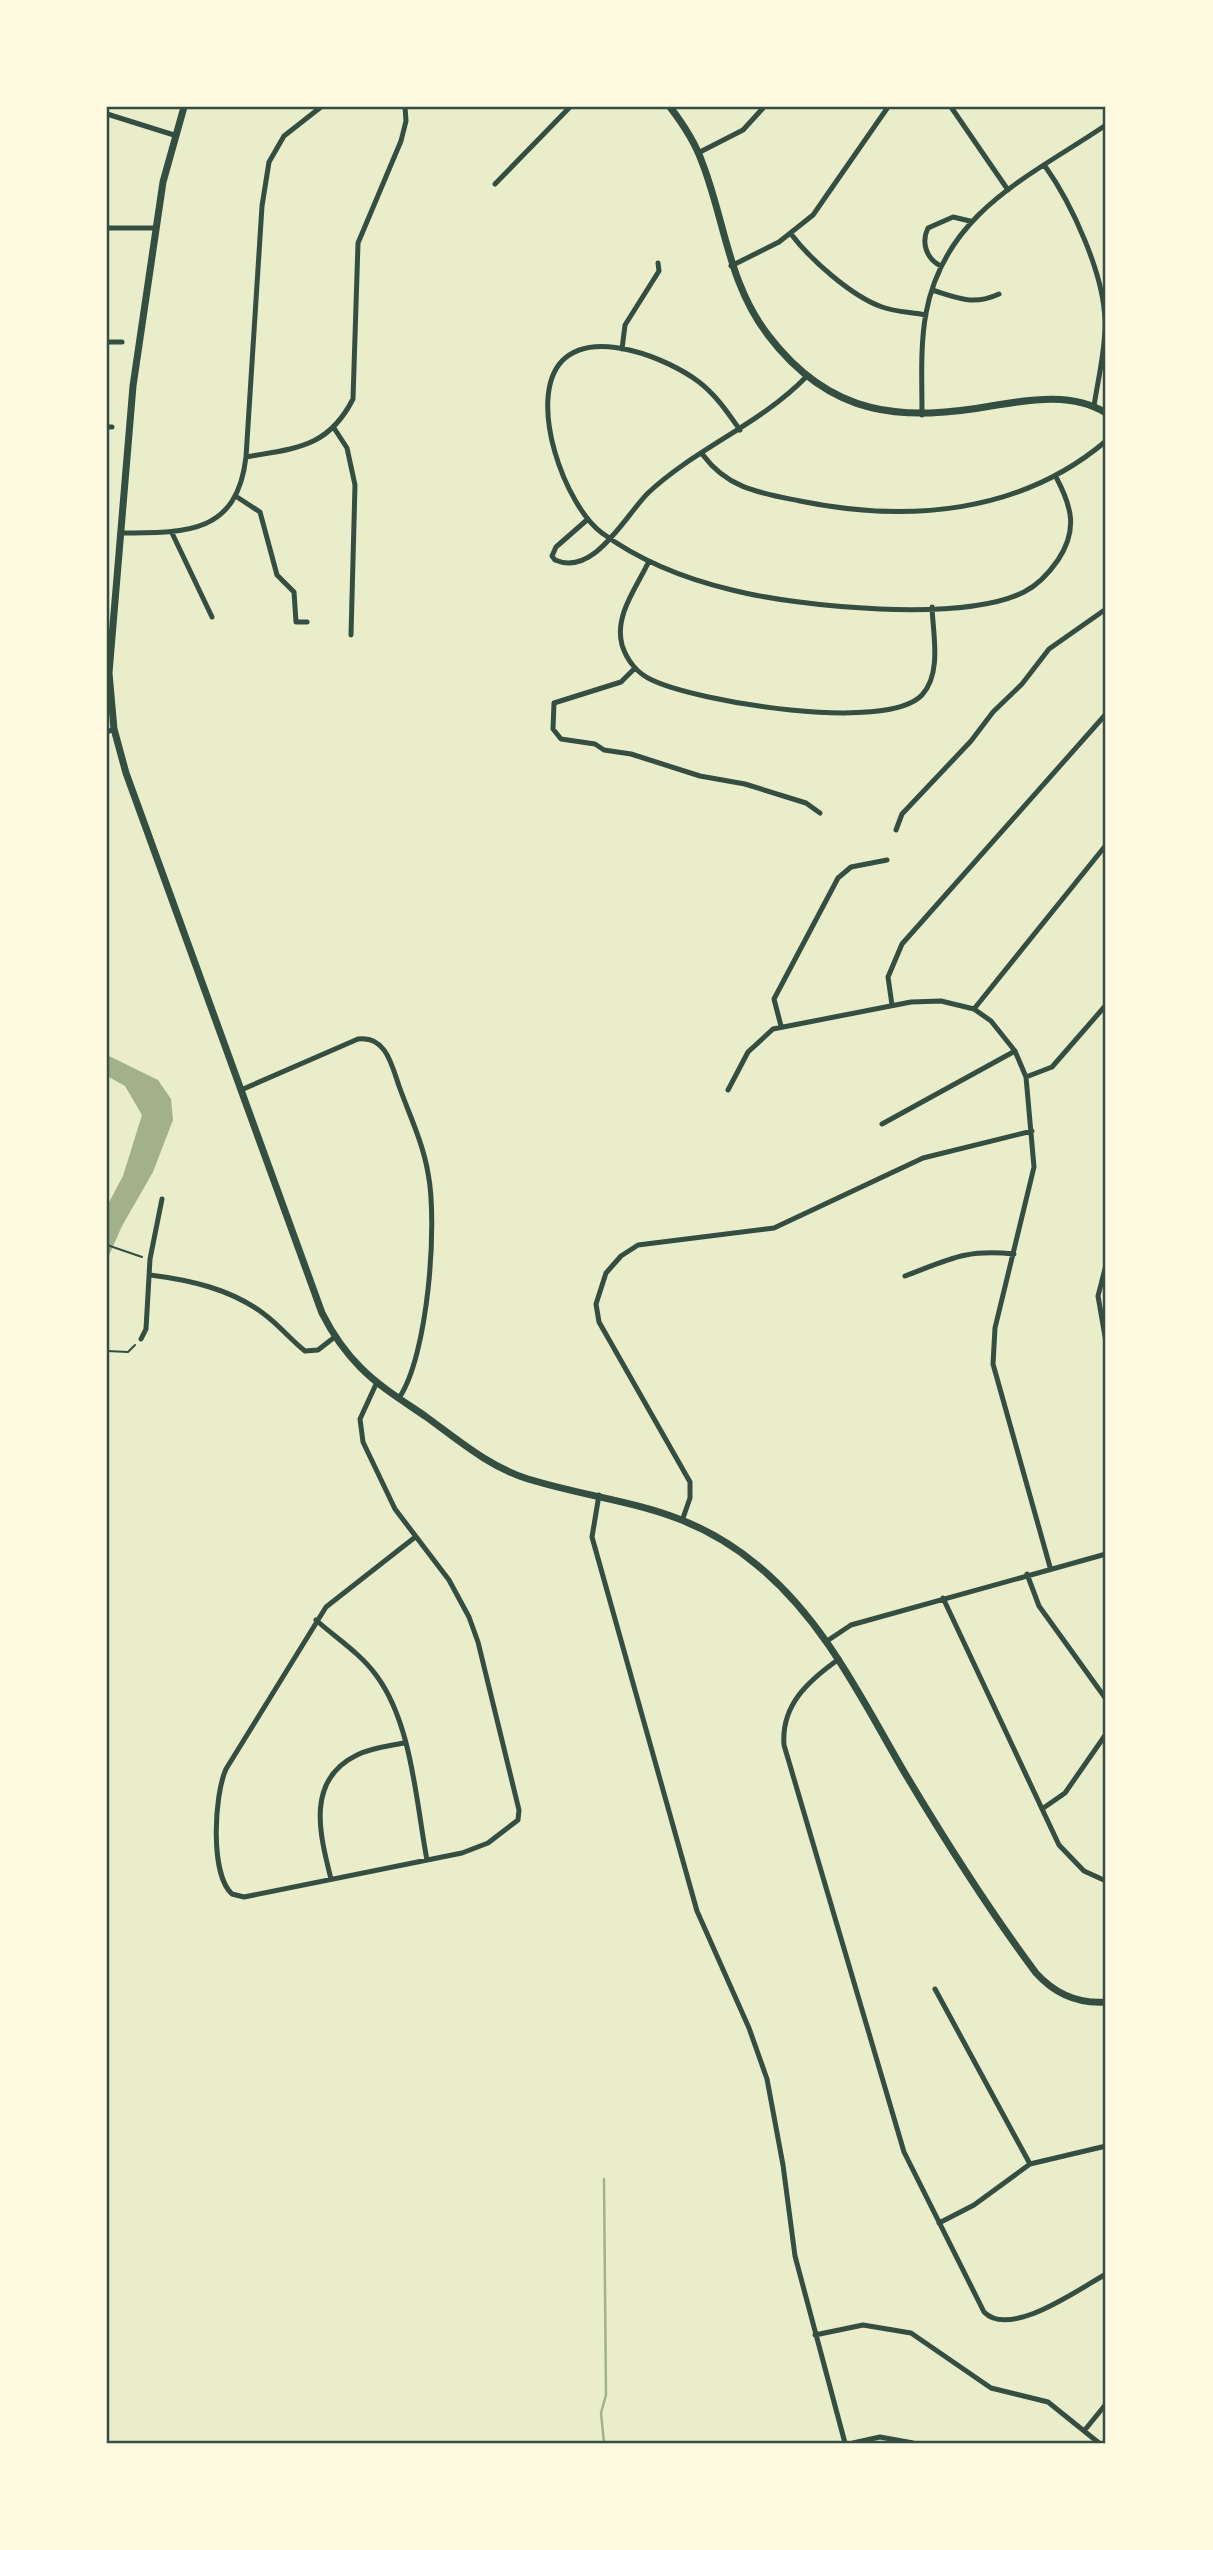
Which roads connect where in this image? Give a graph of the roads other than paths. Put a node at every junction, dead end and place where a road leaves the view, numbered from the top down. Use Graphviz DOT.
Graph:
graph roads {
  1 [pos="184,107"];
  2 [pos="321,107"];
  3 [pos="405,107"];
  4 [pos="570,107"];
  5 [pos="670,107"];
  6 [pos="764,107"];
  7 [pos="888,107"];
  8 [pos="950,107"];
  9 [pos="107,114"];
  10 [pos="1106,125"];
  11 [pos="174,135"];
  12 [pos="698,153"];
  13 [pos="1045,166"];
  14 [pos="495,184"];
  15 [pos="1008,190"];
  16 [pos="970,221"];
  17 [pos="107,228"];
  18 [pos="155,228"];
  19 [pos="791,234"];
  20 [pos="658,263"];
  21 [pos="732,266"];
  22 [pos="941,266"];
  23 [pos="932,290"];
  24 [pos="999,294"];
  25 [pos="926,315"];
  26 [pos="107,342"];
  27 [pos="122,342"];
  28 [pos="622,349"];
  29 [pos="807,376"];
  30 [pos="1094,406"];
  31 [pos="1106,413"];
  32 [pos="922,415"];
  33 [pos="334,428"];
  34 [pos="740,430"];
  35 [pos="1106,440"];
  36 [pos="703,455"];
  37 [pos="246,457"];
  38 [pos="1056,477"];
  39 [pos="237,497"];
  40 [pos="587,519"];
  41 [pos="120,533"];
  42 [pos="172,533"];
  43 [pos="610,538"];
  44 [pos="649,561"];
  45 [pos="932,607"];
  46 [pos="1106,609"];
  47 [pos="212,617"];
  48 [pos="307,622"];
  49 [pos="351,635"];
  50 [pos="109,641"];
  51 [pos="635,667"];
  52 [pos="1106,714"];
  53 [pos="110,730"];
  54 [pos="820,813"];
  55 [pos="896,830"];
  56 [pos="1106,845"];
  57 [pos="887,860"];
  58 [pos="891,1005"];
  59 [pos="1106,1005"];
  60 [pos="974,1009"];
  61 [pos="781,1026"];
  62 [pos="1015,1051"];
  63 [pos="1026,1077"];
  64 [pos="241,1090"];
  65 [pos="728,1090"];
  66 [pos="882,1124"];
  67 [pos="1032,1131"];
  68 [pos="162,1199"];
  69 [pos="1014,1254"];
  70 [pos="1106,1265"];
  71 [pos="150,1275"];
  72 [pos="905,1276"];
  73 [pos="336,1336"];
  74 [pos="141,1339"];
  75 [pos="1106,1342"];
  76 [pos="377,1382"];
  77 [pos="399,1398"];
  78 [pos="599,1495"];
  79 [pos="683,1518"];
  80 [pos="414,1538"];
  81 [pos="1106,1554"];
  82 [pos="1050,1567"];
  83 [pos="1027,1574"];
  84 [pos="943,1598"];
  85 [pos="316,1620"];
  86 [pos="827,1641"];
  87 [pos="839,1659"];
  88 [pos="1106,1699"];
  89 [pos="1106,1734"];
  90 [pos="404,1743"];
  91 [pos="1042,1809"];
  92 [pos="427,1860"];
  93 [pos="331,1879"];
  94 [pos="1106,1881"];
  95 [pos="934,1989"];
  96 [pos="1106,2002"];
  97 [pos="1106,2146"];
  98 [pos="1030,2164"];
  99 [pos="939,2223"];
  100 [pos="1106,2274"];
  101 [pos="815,2335"];
  102 [pos="1106,2404"];
  103 [pos="1084,2431"];
  104 [pos="845,2443"];
  105 [pos="853,2443"];
  106 [pos="913,2443"];
  107 [pos="1099,2443"];
  1 -- 11 [label="street"];
  2 -- 37 [label="street"];
  3 -- 33 [label="street"];
  4 -- 14 [label="street"];
  5 -- 12 [label="street"];
  6 -- 12 [label="street"];
  7 -- 19 [label="street"];
  8 -- 15 [label="street"];
  9 -- 11 [label="street"];
  10 -- 13 [label="street"];
  11 -- 18 [label="street"];
  12 -- 21 [label="street"];
  13 -- 15 [label="street"];
  13 -- 30 [label="street"];
  15 -- 16 [label="street"];
  16 -- 22 [label="street"];
  16 -- 22 [label="street"];
  17 -- 18 [label="street"];
  18 -- 41 [label="street"];
  19 -- 21 [label="street"];
  19 -- 25 [label="street"];
  20 -- 28 [label="street"];
  21 -- 29 [label="street"];
  22 -- 23 [label="street"];
  23 -- 24 [label="street"];
  23 -- 25 [label="street"];
  25 -- 32 [label="street"];
  26 -- 27 [label="street"];
  28 -- 34 [label="street"];
  28 -- 40 [label="street"];
  29 -- 32 [label="street"];
  29 -- 34 [label="street"];
  30 -- 31 [label="street"];
  30 -- 32 [label="street"];
  33 -- 37 [label="street"];
  33 -- 49 [label="street"];
  34 -- 36 [label="street"];
  35 -- 38 [label="street"];
  36 -- 38 [label="street"];
  36 -- 43 [label="street"];
  37 -- 39 [label="street"];
  38 -- 45 [label="street"];
  39 -- 42 [label="street"];
  39 -- 48 [label="street"];
  40 -- 43 [label="street"];
  40 -- 43 [label="street"];
  41 -- 42 [label="street"];
  41 -- 50 [label="street"];
  42 -- 47 [label="street"];
  43 -- 44 [label="street"];
  44 -- 45 [label="street"];
  44 -- 51 [label="street"];
  45 -- 51 [label="street"];
  46 -- 55 [label="street"];
  50 -- 53 [label="street"];
  51 -- 54 [label="street"];
  52 -- 58 [label="street"];
  53 -- 64 [label="street"];
  56 -- 60 [label="street"];
  57 -- 61 [label="street"];
  58 -- 60 [label="street"];
  58 -- 61 [label="street"];
  59 -- 63 [label="street"];
  60 -- 62 [label="street"];
  61 -- 65 [label="street"];
  62 -- 63 [label="street"];
  62 -- 66 [label="street"];
  63 -- 67 [label="street"];
  64 -- 73 [label="street"];
  64 -- 77 [label="street"];
  67 -- 69 [label="street"];
  67 -- 79 [label="street"];
  68 -- 71 [label="street"];
  69 -- 72 [label="street"];
  69 -- 82 [label="street"];
  70 -- 75 [label="street"];
  71 -- 73 [label="street"];
  71 -- 74 [label="street"];
  73 -- 76 [label="street"];
  76 -- 77 [label="street"];
  76 -- 80 [label="street"];
  77 -- 78 [label="street"];
  78 -- 79 [label="street"];
  78 -- 101 [label="street"];
  79 -- 86 [label="street"];
  80 -- 85 [label="street"];
  80 -- 92 [label="street"];
  81 -- 82 [label="street"];
  82 -- 83 [label="street"];
  83 -- 84 [label="street"];
  83 -- 88 [label="street"];
  84 -- 86 [label="street"];
  84 -- 91 [label="street"];
  85 -- 90 [label="street"];
  85 -- 93 [label="street"];
  86 -- 87 [label="street"];
  87 -- 96 [label="street"];
  87 -- 99 [label="street"];
  89 -- 91 [label="street"];
  90 -- 92 [label="street"];
  90 -- 93 [label="street"];
  91 -- 94 [label="street"];
  92 -- 93 [label="street"];
  95 -- 98 [label="street"];
  97 -- 98 [label="street"];
  98 -- 99 [label="street"];
  99 -- 100 [label="street"];
  101 -- 103 [label="street"];
  101 -- 104 [label="street"];
  102 -- 103 [label="street"];
  103 -- 107 [label="street"];
  105 -- 106 [label="street"];
}
